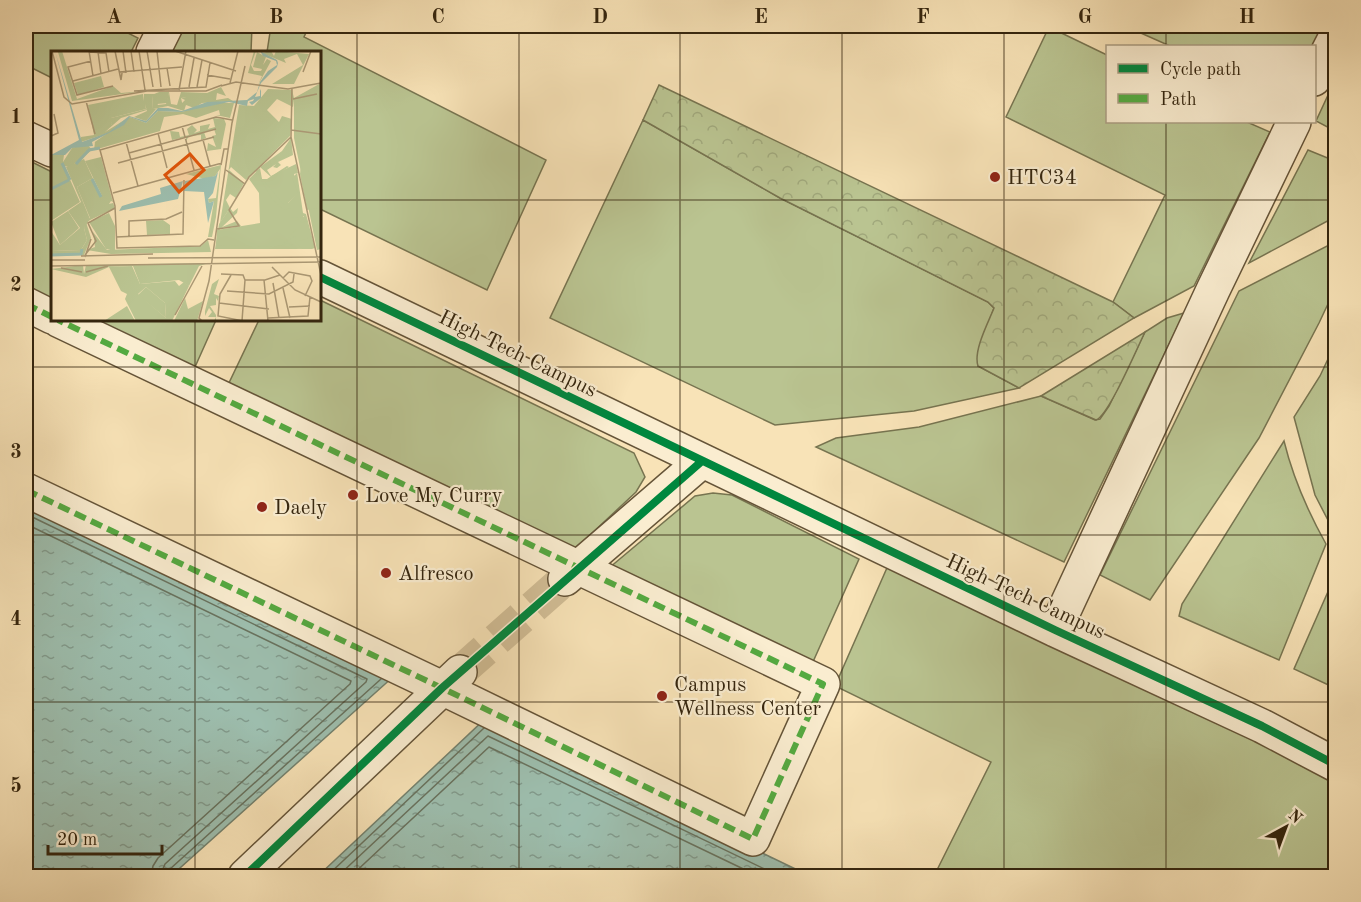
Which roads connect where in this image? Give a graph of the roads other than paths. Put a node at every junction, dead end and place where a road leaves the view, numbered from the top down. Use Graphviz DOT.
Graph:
graph roads {
  1 [pos="166,26"];
  2 [pos="1335,36"];
  3 [pos="154,51"];
  4 [pos="1316,76"];
  5 [pos="1294,123"];
  6 [pos="26,138"];
  7 [pos="51,150"];
  8 [pos="321,277"];
  9 [pos="26,304"];
  10 [pos="51,316"];
  11 [pos="60,321"];
  12 [pos="702,461"];
  13 [pos="26,490"];
  14 [pos="571,573"];
  15 [pos="1054,630"];
  16 [pos="451,680"];
  17 [pos="1335,765"];
  18 [pos="245,876"];
  1 -- 3 [label="street"];
  2 -- 4 [label="street"];
  5 -- 15 [label="street, High Tech Campus"];
  6 -- 7 [label="street"];
  8 -- 12 [label="street, High Tech Campus"];
  9 -- 10 [label="street"];
  11 -- 14 [label="street"];
  12 -- 14 [label="street"];
  12 -- 15 [label="street, High Tech Campus"];
  13 -- 16 [label="street"];
  14 -- 16 [label="street"];
  15 -- 17 [label="street, High Tech Campus"];
  16 -- 18 [label="street"];
}
